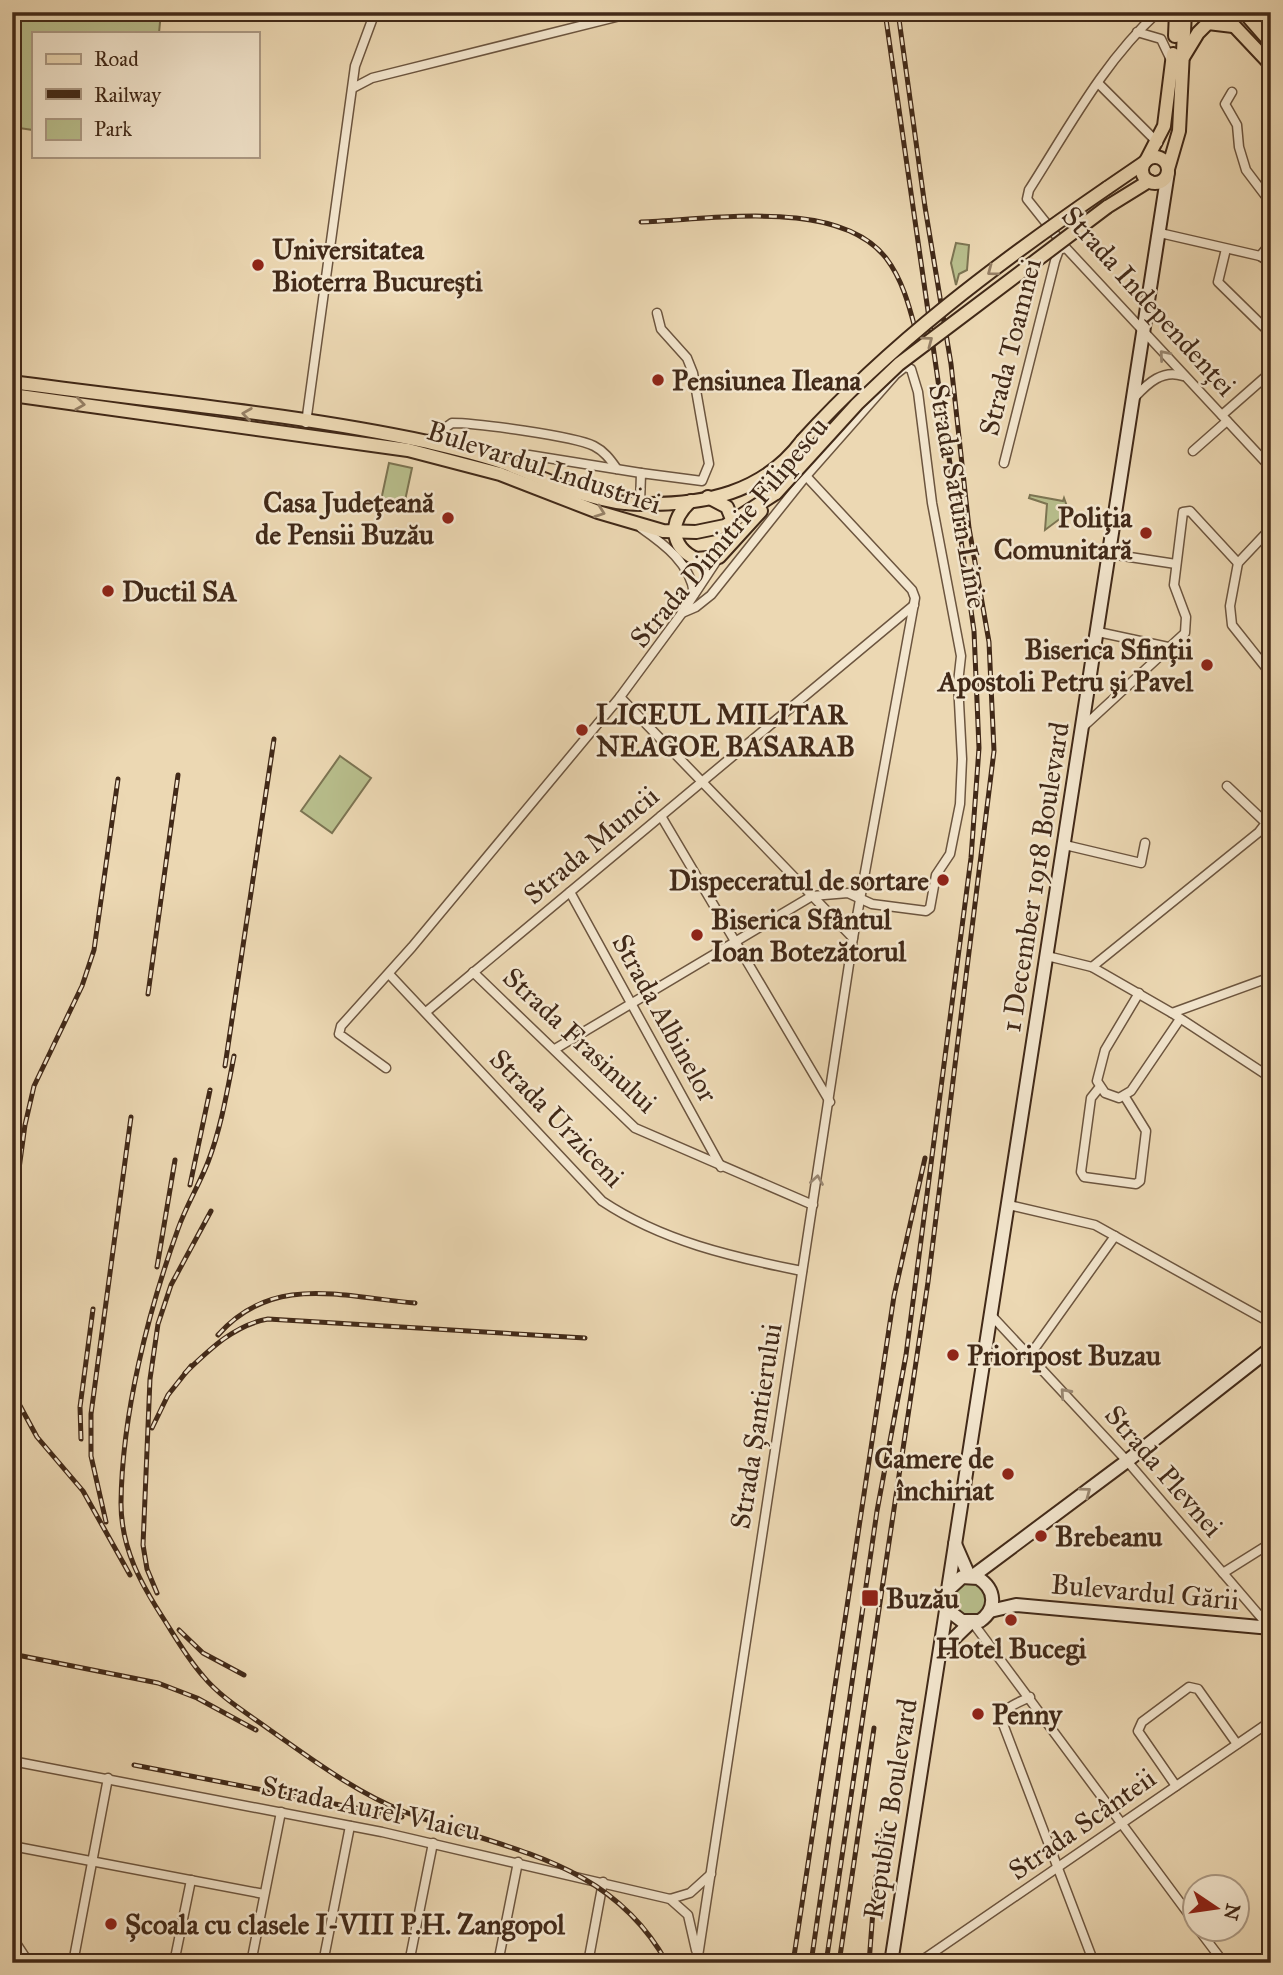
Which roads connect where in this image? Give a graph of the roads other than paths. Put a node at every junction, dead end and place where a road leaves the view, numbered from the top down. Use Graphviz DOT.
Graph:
graph roads {
  1 [pos="375,12"];
  2 [pos="636,12"];
  3 [pos="1158,12"];
  4 [pos="1176,12"];
  5 [pos="1185,12"];
  6 [pos="1221,12"];
  7 [pos="1244,12"];
  8 [pos="1233,26"];
  9 [pos="1137,32"];
  10 [pos="1271,43"];
  11 [pos="1177,65"];
  12 [pos="1271,65"];
  13 [pos="1098,83"];
  14 [pos="353,88"];
  15 [pos="1232,92"];
  16 [pos="1158,143"];
  17 [pos="1146,160"];
  18 [pos="1168,170"];
  19 [pos="1150,181"];
  20 [pos="1271,203"];
  21 [pos="1162,218"];
  22 [pos="1160,233"];
  23 [pos="1271,243"];
  24 [pos="1066,248"];
  25 [pos="1226,249"];
  26 [pos="1260,256"];
  27 [pos="1271,263"];
  28 [pos="657,313"];
  29 [pos="1145,333"];
  30 [pos="1271,334"];
  31 [pos="913,372"];
  32 [pos="1271,372"];
  33 [pos="1183,376"];
  34 [pos="12,382"];
  35 [pos="12,395"];
  36 [pos="1135,397"];
  37 [pos="1225,418"];
  38 [pos="306,428"];
  39 [pos="426,442"];
  40 [pos="1193,451"];
  41 [pos="529,455"];
  42 [pos="1004,463"];
  43 [pos="1271,468"];
  44 [pos="617,469"];
  45 [pos="641,473"];
  46 [pos="806,476"];
  47 [pos="776,493"];
  48 [pos="708,497"];
  49 [pos="691,500"];
  50 [pos="640,504"];
  51 [pos="735,522"];
  52 [pos="635,525"];
  53 [pos="1271,528"];
  54 [pos="673,533"];
  55 [pos="733,541"];
  56 [pos="679,546"];
  57 [pos="1110,554"];
  58 [pos="719,557"];
  59 [pos="1237,563"];
  60 [pos="1177,564"];
  61 [pos="685,569"];
  62 [pos="694,594"];
  63 [pos="915,605"];
  64 [pos="682,613"];
  65 [pos="1098,632"];
  66 [pos="1168,647"];
  67 [pos="1271,674"];
  68 [pos="620,697"];
  69 [pos="1084,726"];
  70 [pos="702,781"];
  71 [pos="1227,786"];
  72 [pos="1271,808"];
  73 [pos="661,816"];
  74 [pos="1266,823"];
  75 [pos="1271,832"];
  76 [pos="1145,843"];
  77 [pos="1065,845"];
  78 [pos="569,892"];
  79 [pos="812,896"];
  80 [pos="861,897"];
  81 [pos="853,938"];
  82 [pos="734,942"];
  83 [pos="1047,956"];
  84 [pos="1092,967"];
  85 [pos="473,972"];
  86 [pos="389,974"];
  87 [pos="1271,976"];
  88 [pos="1139,993"];
  89 [pos="632,1005"];
  90 [pos="426,1012"];
  91 [pos="1172,1013"];
  92 [pos="1180,1019"];
  93 [pos="555,1049"];
  94 [pos="386,1069"];
  95 [pos="1271,1078"];
  96 [pos="1099,1088"];
  97 [pos="1125,1097"];
  98 [pos="830,1102"];
  99 [pos="721,1167"];
  100 [pos="813,1205"];
  101 [pos="1009,1205"];
  102 [pos="1115,1236"];
  103 [pos="802,1271"];
  104 [pos="991,1315"];
  105 [pos="1271,1323"];
  106 [pos="1271,1348"];
  107 [pos="1030,1355"];
  108 [pos="1127,1461"];
  109 [pos="1271,1543"];
  110 [pos="955,1544"];
  111 [pos="1223,1573"];
  112 [pos="971,1576"];
  113 [pos="949,1589"];
  114 [pos="992,1595"];
  115 [pos="947,1603"];
  116 [pos="1016,1605"];
  117 [pos="990,1611"];
  118 [pos="972,1623"];
  119 [pos="1270,1628"];
  120 [pos="940,1652"];
  121 [pos="1030,1697"];
  122 [pos="1271,1721"];
  123 [pos="1237,1744"];
  124 [pos="12,1760"];
  125 [pos="108,1779"];
  126 [pos="1176,1786"];
  127 [pos="281,1812"];
  128 [pos="1122,1824"];
  129 [pos="350,1826"];
  130 [pos="433,1843"];
  131 [pos="12,1846"];
  132 [pos="92,1861"];
  133 [pos="518,1862"];
  134 [pos="1059,1868"];
  135 [pos="711,1874"];
  136 [pos="191,1880"];
  137 [pos="603,1882"];
  138 [pos="264,1894"];
  139 [pos="670,1899"];
  140 [pos="1182,1906"];
  141 [pos="12,1937"];
  142 [pos="1210,1944"];
  143 [pos="25,1961"];
  144 [pos="697,1962"];
  145 [pos="73,1963"];
  146 [pos="174,1963"];
  147 [pos="251,1963"];
  148 [pos="323,1963"];
  149 [pos="409,1963"];
  150 [pos="498,1963"];
  151 [pos="589,1963"];
  152 [pos="891,1963"];
  153 [pos="918,1963"];
  154 [pos="1094,1963"];
  155 [pos="1224,1963"];
  1 -- 14 [label="street"];
  2 -- 14 [label="street"];
  3 -- 9 [label="street"];
  4 -- 11 [label="main road, 1 December 1918 Boulevard"];
  5 -- 11 [label="main road, 1 December 1918 Boulevard"];
  6 -- 8 [label="main road"];
  7 -- 10 [label="main road"];
  8 -- 11 [label="main road"];
  8 -- 12 [label="main road"];
  9 -- 11 [label="street"];
  9 -- 13 [label="street"];
  11 -- 16 [label="main road, 1 December 1918 Boulevard"];
  11 -- 18 [label="main road, 1 December 1918 Boulevard"];
  13 -- 16 [label="street"];
  13 -- 24 [label="street, Strada Independenței"];
  14 -- 38 [label="street"];
  15 -- 20 [label="street"];
  16 -- 17 [label="main road"];
  17 -- 18 [label="main road"];
  17 -- 19 [label="main road"];
  17 -- 48 [label="main road, Bulevardul Industriei, one-way, bridge"];
  18 -- 19 [label="main road"];
  18 -- 21 [label="main road, 1 December 1918 Boulevard"];
  19 -- 21 [label="main road"];
  47 -- 19 [label="main road, Bulevardul Industriei, one-way, bridge"];
  21 -- 22 [label="main road, 1 December 1918 Boulevard"];
  22 -- 25 [label="street"];
  22 -- 29 [label="main road, 1 December 1918 Boulevard"];
  23 -- 26 [label="street"];
  24 -- 29 [label="street, Strada Independenței"];
  24 -- 42 [label="street, Strada Toamnei"];
  25 -- 26 [label="street"];
  25 -- 30 [label="street"];
  26 -- 27 [label="street"];
  28 -- 45 [label="street"];
  33 -- 29 [label="street, Strada Independenței, one-way"];
  29 -- 36 [label="main road, 1 December 1918 Boulevard"];
  31 -- 46 [label="street, Strada Dimitrie Filipescu"];
  31 -- 80 [label="street, Strada Saturn Linie"];
  32 -- 37 [label="street"];
  33 -- 36 [label="street"];
  33 -- 37 [label="street, Strada Independenței"];
  38 -- 34 [label="main road, Bulevardul Industriei, one-way"];
  35 -- 38 [label="main road, Bulevardul Industriei, one-way"];
  36 -- 57 [label="main road, 1 December 1918 Boulevard"];
  37 -- 40 [label="street"];
  37 -- 43 [label="street, Strada Independenței"];
  38 -- 39 [label="main road, Bulevardul Industriei"];
  38 -- 52 [label="main road, Bulevardul Industriei, one-way"];
  39 -- 44 [label="street"];
  39 -- 50 [label="main road, Bulevardul Industriei"];
  41 -- 44 [label="street"];
  44 -- 45 [label="street"];
  45 -- 50 [label="street"];
  46 -- 63 [label="street"];
  46 -- 64 [label="street, Strada Dimitrie Filipescu"];
  47 -- 51 [label="main road, Bulevardul Industriei"];
  47 -- 55 [label="main road"];
  48 -- 49 [label="main road, Bulevardul Industriei"];
  48 -- 51 [label="main road"];
  49 -- 50 [label="main road, Bulevardul Industriei"];
  49 -- 54 [label="main road"];
  51 -- 54 [label="main road, Bulevardul Industriei"];
  51 -- 55 [label="main road"];
  52 -- 54 [label="main road, Bulevardul Industriei"];
  52 -- 61 [label="street"];
  53 -- 59 [label="street"];
  54 -- 56 [label="main road"];
  55 -- 58 [label="main road"];
  56 -- 58 [label="main road"];
  56 -- 61 [label="street"];
  57 -- 60 [label="street"];
  57 -- 65 [label="main road, 1 December 1918 Boulevard"];
  58 -- 62 [label="street"];
  59 -- 60 [label="street"];
  59 -- 67 [label="street"];
  60 -- 66 [label="street"];
  61 -- 62 [label="street"];
  62 -- 64 [label="street"];
  63 -- 70 [label="street, Strada Muncii"];
  63 -- 80 [label="street, Strada Șantierului"];
  64 -- 68 [label="street, Strada Dimitrie Filipescu"];
  65 -- 66 [label="street"];
  65 -- 69 [label="main road, 1 December 1918 Boulevard"];
  66 -- 69 [label="street"];
  68 -- 70 [label="street"];
  68 -- 86 [label="street, Strada Dimitrie Filipescu"];
  69 -- 77 [label="main road, 1 December 1918 Boulevard"];
  70 -- 73 [label="street, Strada Muncii"];
  70 -- 79 [label="street"];
  71 -- 74 [label="street"];
  72 -- 74 [label="street"];
  73 -- 78 [label="street, Strada Muncii"];
  73 -- 82 [label="street"];
  74 -- 75 [label="street"];
  74 -- 84 [label="street"];
  76 -- 77 [label="street"];
  77 -- 83 [label="main road, 1 December 1918 Boulevard"];
  78 -- 85 [label="street, Strada Muncii"];
  78 -- 89 [label="street, Strada Albinelor"];
  79 -- 80 [label="street"];
  79 -- 81 [label="street"];
  79 -- 82 [label="street"];
  80 -- 81 [label="street, Strada Șantierului"];
  81 -- 98 [label="street, Strada Șantierului"];
  82 -- 89 [label="street"];
  82 -- 98 [label="street"];
  83 -- 84 [label="street"];
  83 -- 101 [label="main road, 1 December 1918 Boulevard"];
  84 -- 88 [label="street"];
  85 -- 90 [label="street, Strada Muncii"];
  85 -- 93 [label="street, Strada Frasinului"];
  86 -- 90 [label="street, Strada Urziceni"];
  86 -- 94 [label="street, Strada Dimitrie Filipescu"];
  87 -- 91 [label="street"];
  88 -- 91 [label="street"];
  88 -- 96 [label="street"];
  89 -- 93 [label="street"];
  89 -- 99 [label="street, Strada Albinelor"];
  90 -- 103 [label="street, Strada Urziceni"];
  91 -- 92 [label="street"];
  92 -- 95 [label="street"];
  92 -- 97 [label="street"];
  93 -- 99 [label="street, Strada Frasinului"];
  96 -- 97 [label="street"];
  96 -- 97 [label="street"];
  100 -- 98 [label="street, Strada Șantierului, one-way"];
  99 -- 100 [label="street, Strada Frasinului"];
  100 -- 103 [label="street, Strada Șantierului"];
  101 -- 102 [label="street"];
  101 -- 104 [label="main road, 1 December 1918 Boulevard"];
  102 -- 105 [label="street"];
  102 -- 107 [label="street"];
  103 -- 135 [label="street, Strada Șantierului"];
  104 -- 107 [label="street, Strada Plevnei"];
  104 -- 110 [label="main road, 1 December 1918 Boulevard"];
  106 -- 108 [label="main road"];
  108 -- 107 [label="street, Strada Plevnei, one-way"];
  108 -- 111 [label="street, Strada Plevnei"];
  112 -- 108 [label="main road, one-way"];
  109 -- 111 [label="street"];
  110 -- 112 [label="main road"];
  110 -- 113 [label="main road, 1 December 1918 Boulevard"];
  111 -- 119 [label="street, Strada Plevnei"];
  112 -- 113 [label="main road"];
  112 -- 114 [label="main road"];
  113 -- 115 [label="main road"];
  114 -- 116 [label="main road, Bulevardul Gării"];
  114 -- 117 [label="main road"];
  115 -- 118 [label="main road"];
  115 -- 120 [label="main road"];
  116 -- 117 [label="main road, Bulevardul Gării"];
  116 -- 119 [label="main road, Bulevardul Gării"];
  117 -- 118 [label="main road"];
  118 -- 120 [label="main road"];
  118 -- 121 [label="street"];
  120 -- 152 [label="main road"];
  121 -- 128 [label="street"];
  121 -- 134 [label="street"];
  122 -- 123 [label="street, Strada Scânteii"];
  123 -- 126 [label="street, Strada Scânteii"];
  123 -- 126 [label="street"];
  124 -- 125 [label="street, Strada Aurel Vlaicu"];
  125 -- 127 [label="street, Strada Aurel Vlaicu"];
  125 -- 132 [label="street"];
  126 -- 128 [label="street, Strada Scânteii"];
  127 -- 129 [label="street, Strada Aurel Vlaicu"];
  127 -- 138 [label="street"];
  128 -- 134 [label="street, Strada Scânteii"];
  128 -- 140 [label="street"];
  129 -- 130 [label="street, Strada Aurel Vlaicu"];
  129 -- 148 [label="street"];
  130 -- 133 [label="street, Strada Aurel Vlaicu"];
  130 -- 149 [label="street"];
  131 -- 132 [label="street"];
  132 -- 136 [label="street"];
  132 -- 145 [label="street"];
  133 -- 137 [label="street, Strada Aurel Vlaicu"];
  133 -- 150 [label="street"];
  134 -- 153 [label="street, Strada Scânteii"];
  134 -- 154 [label="street"];
  135 -- 139 [label="street"];
  135 -- 144 [label="street, Strada Șantierului"];
  136 -- 138 [label="street"];
  136 -- 146 [label="street"];
  137 -- 139 [label="street, Strada Aurel Vlaicu"];
  137 -- 151 [label="street"];
  138 -- 147 [label="street"];
  139 -- 144 [label="street"];
  141 -- 143 [label="street"];
  142 -- 155 [label="street"];
}
